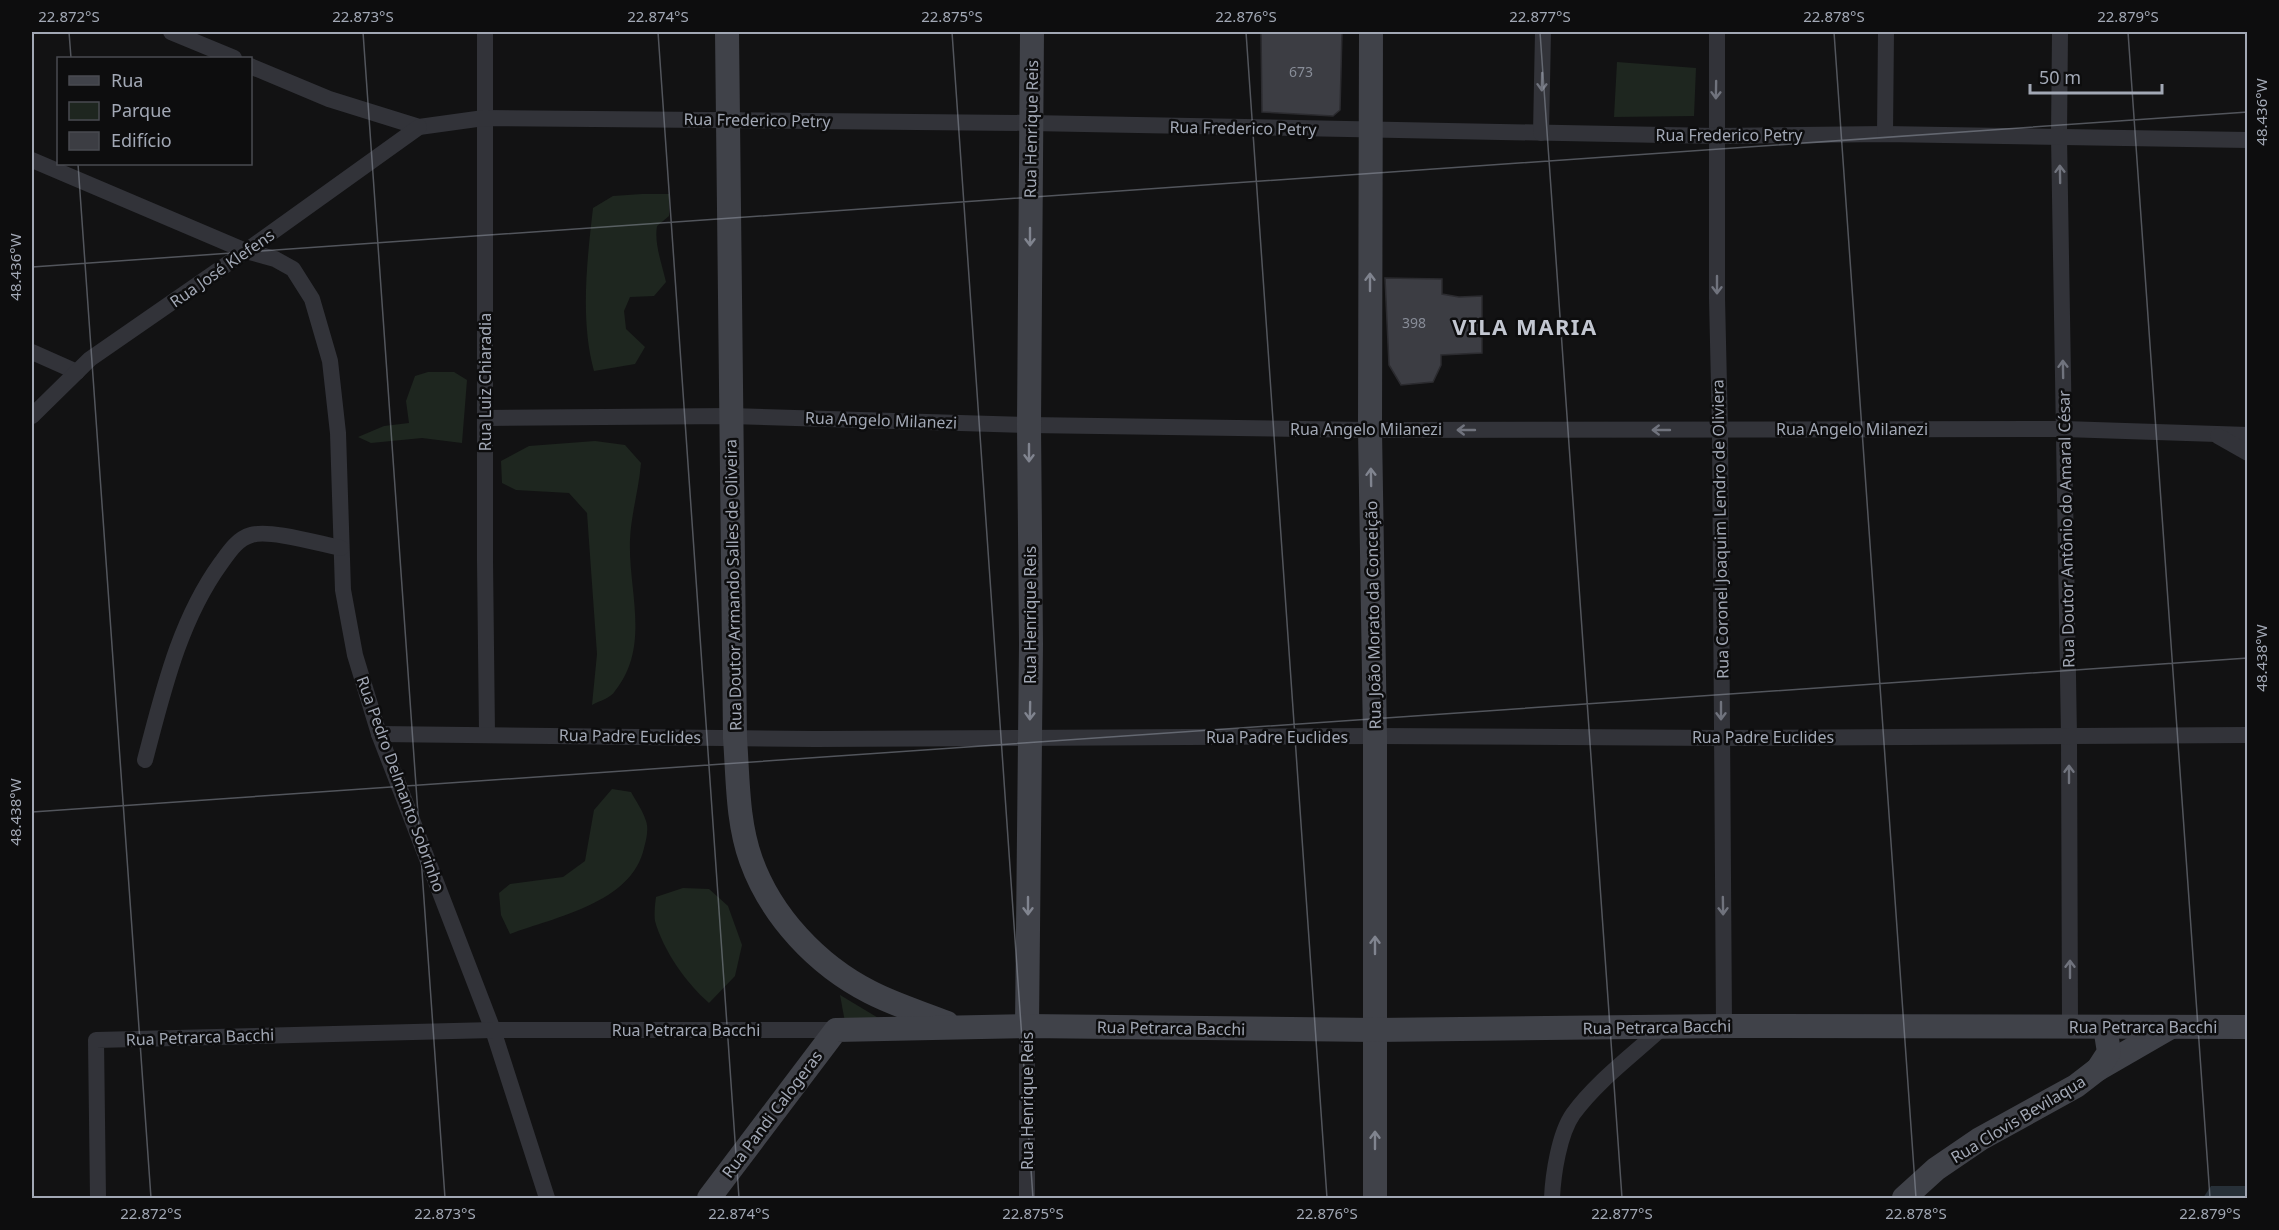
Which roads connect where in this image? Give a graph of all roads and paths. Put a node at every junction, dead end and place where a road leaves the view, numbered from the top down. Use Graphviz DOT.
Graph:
graph roads {
  1 [pos="171,32"];
  2 [pos="485,32"];
  3 [pos="727,32"];
  4 [pos="1032,32"];
  5 [pos="1371,32"];
  6 [pos="1543,32"];
  7 [pos="1718,32"];
  8 [pos="1886,32"];
  9 [pos="2060,32"];
  10 [pos="232,57"];
  11 [pos="252,67"];
  12 [pos="484,118"];
  13 [pos="728,120"];
  14 [pos="1030,123"];
  15 [pos="419,127"];
  16 [pos="1370,131"];
  17 [pos="1541,133"];
  18 [pos="1885,134"];
  19 [pos="1716,136"];
  20 [pos="2060,136"];
  21 [pos="2247,140"];
  22 [pos="32,160"];
  23 [pos="246,251"];
  24 [pos="32,352"];
  25 [pos="77,372"];
  26 [pos="32,416"];
  27 [pos="731,416"];
  28 [pos="485,418"];
  29 [pos="1029,425"];
  30 [pos="2064,429"];
  31 [pos="1371,430"];
  32 [pos="1720,430"];
  33 [pos="2215,434"];
  34 [pos="2247,435"];
  35 [pos="2247,453"];
  36 [pos="342,548"];
  37 [pos="380,734"];
  38 [pos="487,734"];
  39 [pos="2247,735"];
  40 [pos="1375,736"];
  41 [pos="2069,736"];
  42 [pos="735,738"];
  43 [pos="1029,738"];
  44 [pos="1722,738"];
  45 [pos="145,760"];
  46 [pos="1027,1026"];
  47 [pos="1724,1026"];
  48 [pos="957,1027"];
  49 [pos="1663,1027"];
  50 [pos="2070,1027"];
  51 [pos="2105,1027"];
  52 [pos="2247,1027"];
  53 [pos="2170,1028"];
  54 [pos="493,1030"];
  55 [pos="836,1030"];
  56 [pos="1375,1030"];
  57 [pos="2098,1070"];
  58 [pos="98,1198"];
  59 [pos="547,1198"];
  60 [pos="710,1198"];
  61 [pos="1027,1198"];
  62 [pos="1375,1198"];
  63 [pos="1552,1198"];
  64 [pos="1904,1198"];
  1 -- 10 [label="street"];
  2 -- 12 [label="street, Rua Luiz Chiaradia"];
  3 -- 13 [label="street, Rua Doutor Armando Salles de Oliveira"];
  4 -- 14 [label="street, Rua Henrique Reis"];
  5 -- 16 [label="street, Rua João Morato da Conceição"];
  6 -- 17 [label="street, one-way"];
  7 -- 19 [label="street, Rua Coronel Joaquim Lendro de Oliviera, one-way"];
  8 -- 18 [label="street"];
  9 -- 20 [label="street, Rua Doutor Antônio do Amaral César"];
  11 -- 15 [label="street, Rua Frederico Petry"];
  12 -- 13 [label="street, Rua Frederico Petry"];
  12 -- 15 [label="street, Rua Frederico Petry"];
  12 -- 28 [label="street, Rua Luiz Chiaradia"];
  13 -- 14 [label="street, Rua Frederico Petry"];
  13 -- 27 [label="street, Rua Doutor Armando Salles de Oliveira"];
  14 -- 16 [label="street, Rua Frederico Petry"];
  14 -- 29 [label="street, Rua Henrique Reis, one-way"];
  15 -- 23 [label="street, Rua José Klefens"];
  16 -- 17 [label="street, Rua Frederico Petry"];
  31 -- 16 [label="street, Rua João Morato da Conceição, one-way"];
  17 -- 19 [label="street, Rua Frederico Petry"];
  18 -- 19 [label="street, Rua Frederico Petry"];
  18 -- 20 [label="street, Rua Frederico Petry"];
  19 -- 32 [label="street, Rua Coronel Joaquim Lendro de Oliviera, one-way"];
  20 -- 21 [label="street, Rua Frederico Petry"];
  30 -- 20 [label="street, Rua Doutor Antônio do Amaral César, one-way"];
  22 -- 23 [label="street, Rua Pedro Delmanto Sobrinho"];
  23 -- 25 [label="street, Rua José Klefens"];
  23 -- 36 [label="street, Rua Pedro Delmanto Sobrinho"];
  24 -- 25 [label="street"];
  25 -- 26 [label="street, Rua José Klefens"];
  27 -- 28 [label="street, Rua Angelo Milanezi"];
  27 -- 29 [label="street, Rua Angelo Milanezi"];
  27 -- 42 [label="street, Rua Doutor Armando Salles de Oliveira"];
  28 -- 38 [label="street, Rua Luiz Chiaradia"];
  29 -- 31 [label="street, Rua Angelo Milanezi"];
  29 -- 43 [label="street, Rua Henrique Reis, one-way"];
  30 -- 32 [label="street, Rua Angelo Milanezi"];
  30 -- 33 [label="street, Rua Angelo Milanezi"];
  30 -- 41 [label="street, Rua Doutor Antônio do Amaral César"];
  32 -- 31 [label="street, Rua Angelo Milanezi, one-way"];
  40 -- 31 [label="street, Rua João Morato da Conceição, one-way"];
  32 -- 44 [label="street, Rua Coronel Joaquim Lendro de Oliviera, one-way"];
  33 -- 34 [label="street, Rua Angelo Milanezi"];
  33 -- 35 [label="street"];
  36 -- 37 [label="street, Rua Pedro Delmanto Sobrinho"];
  36 -- 45 [label="street"];
  37 -- 38 [label="street, Rua Padre Euclides"];
  37 -- 54 [label="street, Rua Pedro Delmanto Sobrinho"];
  38 -- 42 [label="street, Rua Padre Euclides"];
  39 -- 41 [label="street, Rua Padre Euclides"];
  40 -- 43 [label="street, Rua Padre Euclides"];
  40 -- 44 [label="street, Rua Padre Euclides"];
  56 -- 40 [label="street, Rua João Morato da Conceição, one-way"];
  41 -- 44 [label="street, Rua Padre Euclides"];
  50 -- 41 [label="street, Rua Doutor Antônio do Amaral César, one-way"];
  42 -- 43 [label="street, Rua Padre Euclides"];
  42 -- 48 [label="street, Rua Doutor Armando Salles de Oliveira"];
  43 -- 46 [label="street, Rua Henrique Reis, one-way"];
  44 -- 47 [label="street, Rua Coronel Joaquim Lendro de Oliviera, one-way"];
  46 -- 48 [label="street, Rua Petrarca Bacchi"];
  46 -- 56 [label="street, Rua Petrarca Bacchi"];
  46 -- 61 [label="street, Rua Henrique Reis"];
  47 -- 49 [label="street, Rua Petrarca Bacchi"];
  47 -- 50 [label="street, Rua Petrarca Bacchi"];
  48 -- 55 [label="street, Rua Petrarca Bacchi"];
  49 -- 56 [label="street, Rua Petrarca Bacchi"];
  49 -- 63 [label="street"];
  50 -- 51 [label="street, Rua Petrarca Bacchi"];
  51 -- 53 [label="street, Rua Petrarca Bacchi"];
  51 -- 57 [label="street, Rua Clovis Bevilaqua"];
  52 -- 53 [label="street, Rua Petrarca Bacchi"];
  53 -- 57 [label="street"];
  54 -- 55 [label="street, Rua Petrarca Bacchi"];
  54 -- 58 [label="street, Rua Petrarca Bacchi"];
  54 -- 59 [label="street, Rua Pedro Delmanto Sobrinho"];
  55 -- 60 [label="street, Rua Pandi Calogeras"];
  62 -- 56 [label="street, Rua João Morato da Conceição, one-way"];
  57 -- 64 [label="street, Rua Clovis Bevilaqua"];
}
